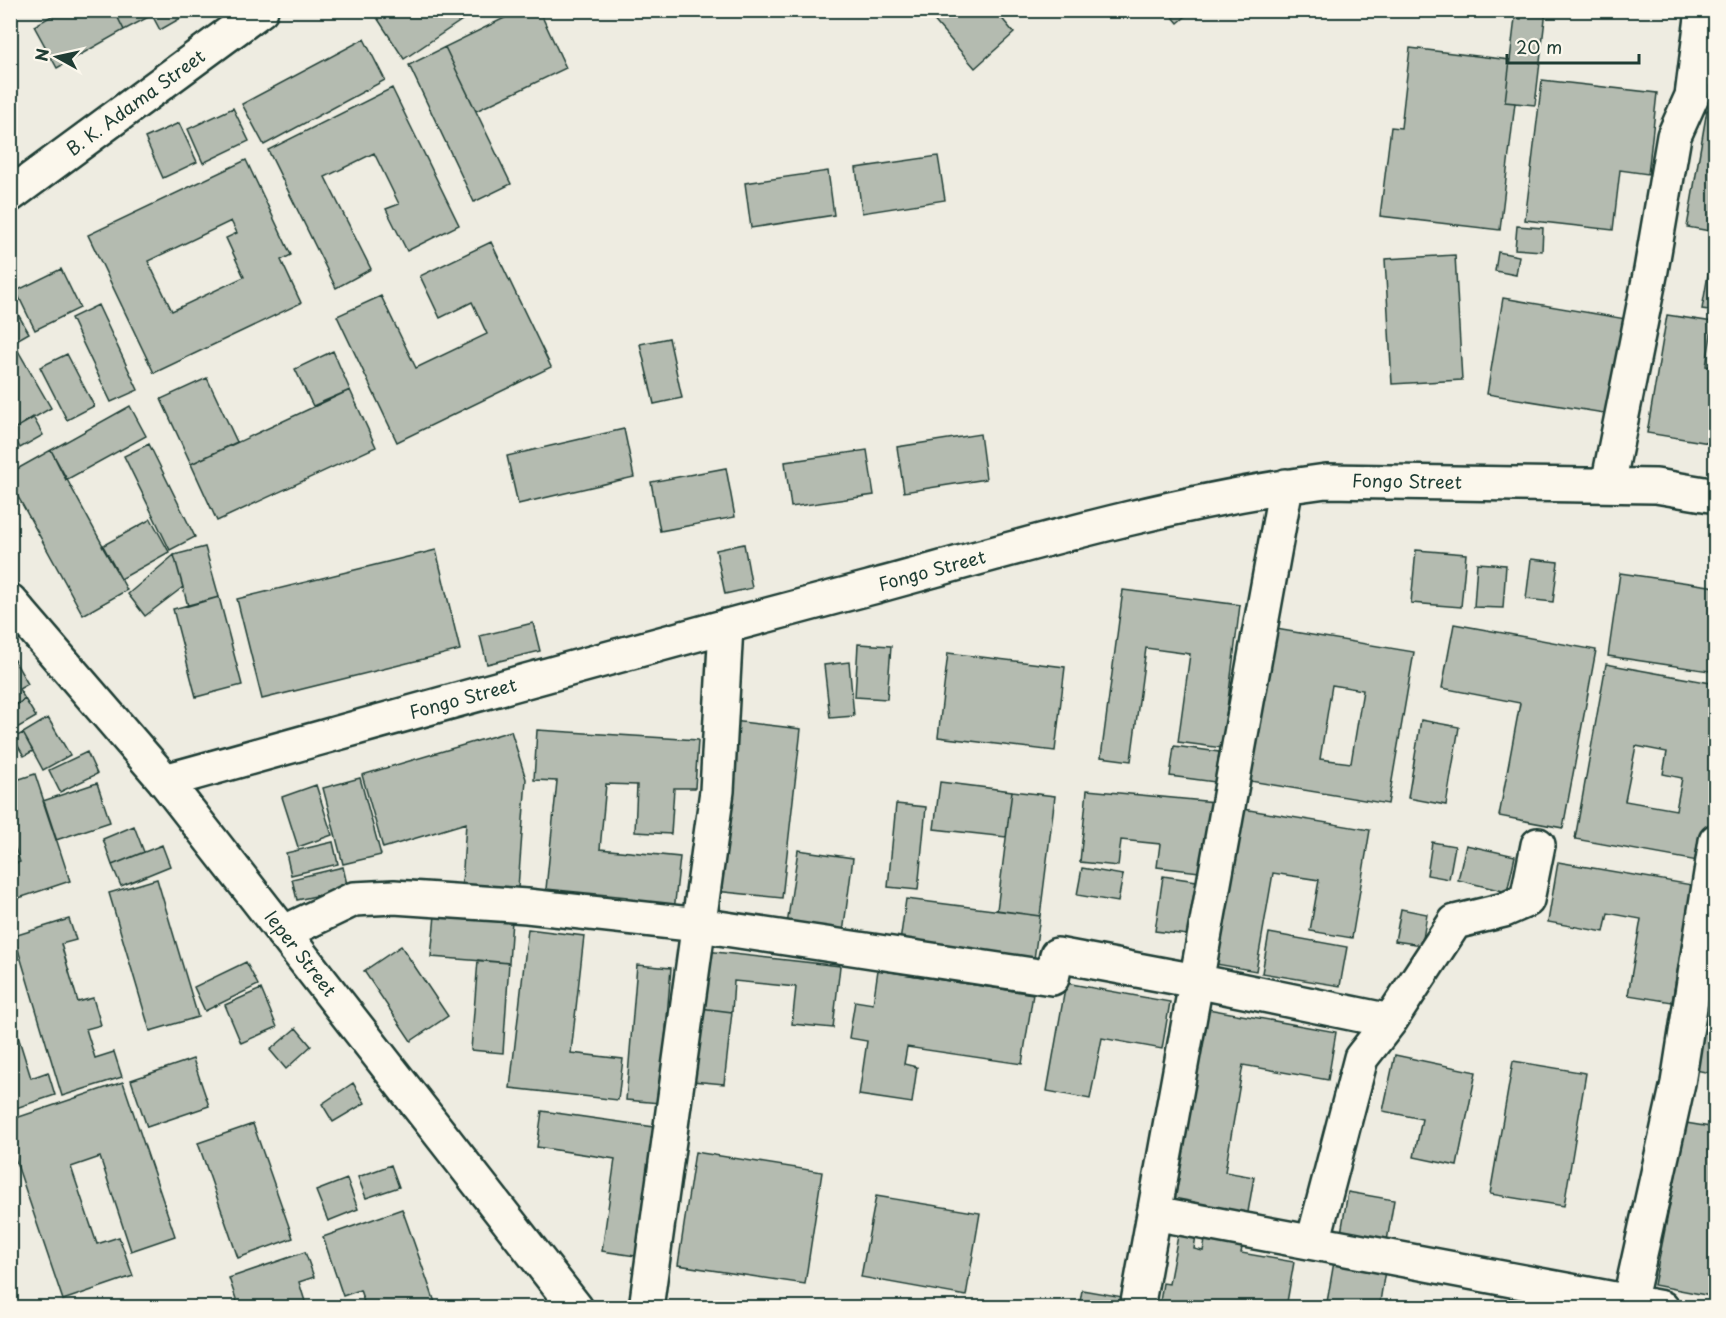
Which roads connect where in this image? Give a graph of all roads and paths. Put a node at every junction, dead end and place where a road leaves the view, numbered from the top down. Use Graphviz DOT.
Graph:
graph roads {
  1 [pos="261,10"];
  2 [pos="1703,10"];
  3 [pos="10,195"];
  4 [pos="1608,485"];
  5 [pos="1286,486"];
  6 [pos="1716,496"];
  7 [pos="12,604"];
  8 [pos="726,626"];
  9 [pos="165,781"];
  10 [pos="1716,841"];
  11 [pos="1538,845"];
  12 [pos="699,926"];
  13 [pos="283,933"];
  14 [pos="1196,981"];
  15 [pos="1390,1021"];
  16 [pos="1154,1213"];
  17 [pos="1313,1242"];
  18 [pos="1629,1304"];
  19 [pos="576,1308"];
  20 [pos="646,1308"];
  21 [pos="1137,1308"];
  22 [pos="1662,1308"];
  1 -- 3 [label="main road, B. K. Adama Street"];
  2 -- 4 [label="main road"];
  4 -- 5 [label="main road, Fongo Street"];
  4 -- 6 [label="main road, Fongo Street"];
  5 -- 8 [label="main road, Fongo Street"];
  5 -- 14 [label="main road"];
  7 -- 9 [label="main road, Ieper Street"];
  8 -- 9 [label="main road, Fongo Street"];
  8 -- 12 [label="main road"];
  9 -- 13 [label="main road, Ieper Street"];
  10 -- 18 [label="main road"];
  11 -- 15 [label="main road"];
  12 -- 13 [label="main road"];
  12 -- 14 [label="main road"];
  12 -- 20 [label="main road"];
  13 -- 19 [label="main road, Ieper Street"];
  14 -- 15 [label="main road"];
  14 -- 16 [label="main road"];
  15 -- 17 [label="main road"];
  16 -- 17 [label="main road"];
  16 -- 21 [label="main road"];
  17 -- 18 [label="main road"];
  18 -- 22 [label="main road"];
}
